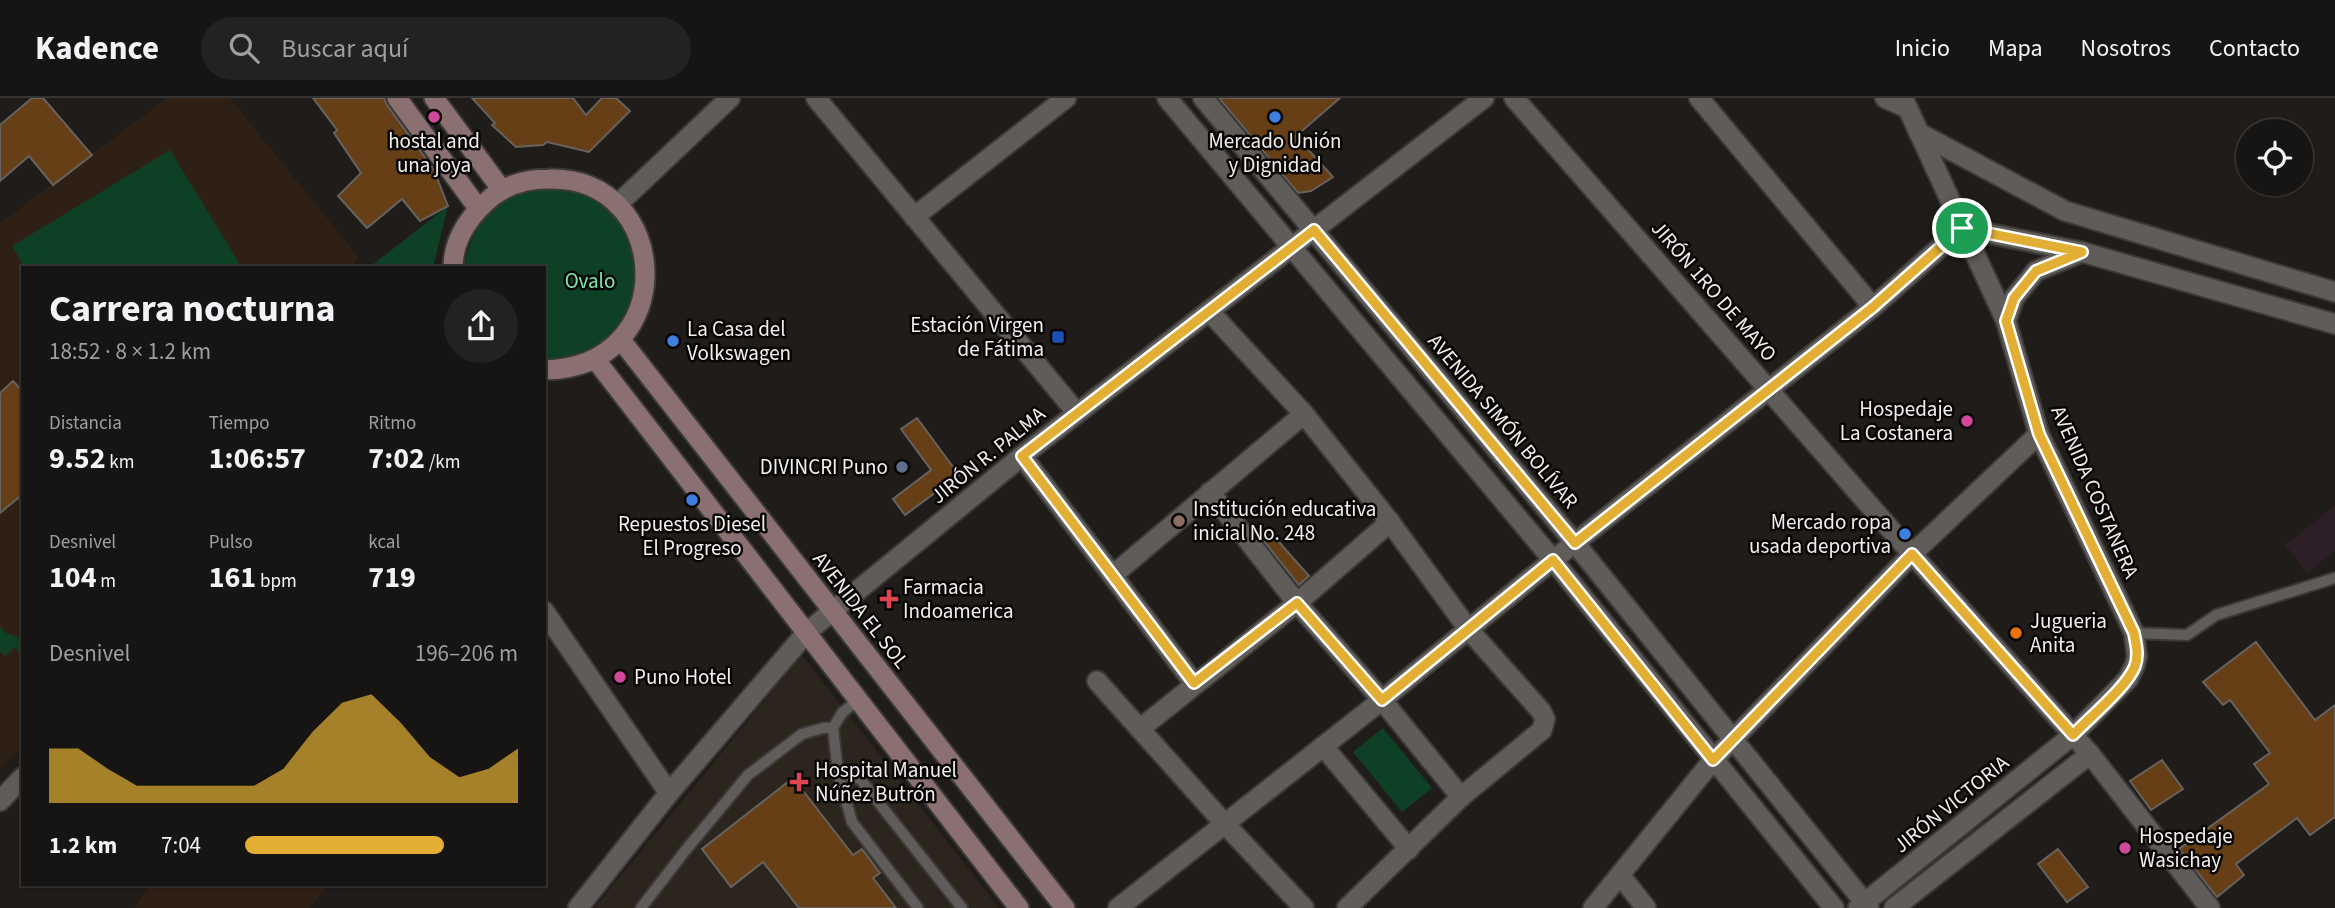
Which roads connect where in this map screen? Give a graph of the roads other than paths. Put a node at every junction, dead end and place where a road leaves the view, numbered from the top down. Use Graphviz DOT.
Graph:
graph roads {
  1 [pos="397,98"];
  2 [pos="434,98"];
  3 [pos="730,98"];
  4 [pos="816,98"];
  5 [pos="1066,98"];
  6 [pos="1167,98"];
  7 [pos="1203,98"];
  8 [pos="1484,98"];
  9 [pos="1514,98"];
  10 [pos="1699,98"];
  11 [pos="1885,98"];
  12 [pos="1905,103"];
  13 [pos="1919,133"];
  14 [pos="502,190"];
  15 [pos="617,205"];
  16 [pos="478,208"];
  17 [pos="914,217"];
  18 [pos="1962,228"];
  19 [pos="1314,230"];
  20 [pos="1291,248"];
  21 [pos="2082,252"];
  22 [pos="453,266"];
  23 [pos="2335,292"];
  24 [pos="1873,307"];
  25 [pos="1209,311"];
  26 [pos="2006,321"];
  27 [pos="2335,324"];
  28 [pos="621,340"];
  29 [pos="595,359"];
  30 [pos="546,370"];
  31 [pos="1770,389"];
  32 [pos="1077,413"];
  33 [pos="1304,415"];
  34 [pos="2039,434"];
  35 [pos="1022,456"];
  36 [pos="1210,492"];
  37 [pos="1390,522"];
  38 [pos="1575,543"];
  39 [pos="1912,554"];
  40 [pos="1553,560"];
  41 [pos="1113,575"];
  42 [pos="2335,578"];
  43 [pos="1297,603"];
  44 [pos="832,610"];
  45 [pos="1469,630"];
  46 [pos="807,632"];
  47 [pos="2134,633"];
  48 [pos="551,634"];
  49 [pos="1097,681"];
  50 [pos="1194,683"];
  51 [pos="859,699"];
  52 [pos="1382,700"];
  53 [pos="833,728"];
  54 [pos="1141,728"];
  55 [pos="2073,735"];
  56 [pos="1733,739"];
  57 [pos="1323,746"];
  58 [pos="2090,754"];
  59 [pos="1713,760"];
  60 [pos="838,774"];
  61 [pos="21,780"];
  62 [pos="669,793"];
  63 [pos="1461,797"];
  64 [pos="0,801"];
  65 [pos="1224,823"];
  66 [pos="1409,849"];
  67 [pos="1620,875"];
  68 [pos="1864,906"];
  69 [pos="578,908"];
  70 [pos="641,908"];
  71 [pos="918,908"];
  72 [pos="962,908"];
  73 [pos="1019,908"];
  74 [pos="1065,908"];
  75 [pos="1118,908"];
  76 [pos="1304,908"];
  77 [pos="1347,908"];
  78 [pos="1593,908"];
  79 [pos="1646,908"];
  80 [pos="1834,908"];
  81 [pos="1894,908"];
  82 [pos="2210,908"];
  1 -- 16 [label="main road"];
  2 -- 14 [label="main road"];
  3 -- 15 [label="street"];
  4 -- 17 [label="street"];
  5 -- 17 [label="street"];
  6 -- 20 [label="street"];
  7 -- 19 [label="street, AVENIDA SIMÓN BOLÍVAR"];
  8 -- 19 [label="street, JIRÓN R. PALMA"];
  9 -- 31 [label="street, JIRÓN 1RO DE MAYO"];
  10 -- 24 [label="street"];
  11 -- 12 [label="street"];
  12 -- 13 [label="street, AVENIDA COSTANERA"];
  13 -- 18 [label="street, AVENIDA COSTANERA"];
  13 -- 23 [label="street"];
  14 -- 15 [label="main road"];
  14 -- 16 [label="main road"];
  15 -- 28 [label="main road"];
  16 -- 22 [label="main road"];
  17 -- 32 [label="street"];
  18 -- 21 [label="street"];
  18 -- 24 [label="street"];
  18 -- 26 [label="street, AVENIDA COSTANERA"];
  19 -- 20 [label="street, JIRÓN R. PALMA"];
  19 -- 38 [label="street, AVENIDA SIMÓN BOLÍVAR"];
  20 -- 25 [label="street, JIRÓN R. PALMA"];
  20 -- 40 [label="street"];
  21 -- 26 [label="street"];
  21 -- 27 [label="street"];
  24 -- 31 [label="street"];
  25 -- 32 [label="street, JIRÓN R. PALMA"];
  25 -- 33 [label="street"];
  26 -- 34 [label="street, AVENIDA COSTANERA"];
  28 -- 29 [label="main road"];
  28 -- 44 [label="main road, AVENIDA EL SOL"];
  29 -- 30 [label="main road"];
  29 -- 46 [label="main road"];
  31 -- 38 [label="street"];
  31 -- 39 [label="street, JIRÓN 1RO DE MAYO"];
  32 -- 35 [label="street, JIRÓN R. PALMA"];
  33 -- 36 [label="street"];
  33 -- 37 [label="street"];
  34 -- 39 [label="street"];
  34 -- 47 [label="street, AVENIDA COSTANERA"];
  35 -- 41 [label="street"];
  35 -- 44 [label="street, JIRÓN R. PALMA"];
  36 -- 41 [label="street"];
  36 -- 43 [label="street"];
  37 -- 43 [label="street"];
  37 -- 45 [label="street"];
  38 -- 40 [label="street"];
  38 -- 56 [label="street, AVENIDA SIMÓN BOLÍVAR"];
  39 -- 55 [label="street, JIRÓN 1RO DE MAYO"];
  39 -- 56 [label="street"];
  40 -- 45 [label="street"];
  40 -- 59 [label="street"];
  41 -- 50 [label="street"];
  42 -- 47 [label="lane"];
  43 -- 50 [label="street"];
  43 -- 52 [label="street"];
  44 -- 46 [label="street, JIRÓN R. PALMA"];
  44 -- 74 [label="main road, AVENIDA EL SOL"];
  45 -- 52 [label="street"];
  45 -- 63 [label="street"];
  46 -- 51 [label="main road"];
  46 -- 62 [label="street, JIRÓN R. PALMA"];
  47 -- 55 [label="street, AVENIDA COSTANERA"];
  48 -- 62 [label="street"];
  49 -- 54 [label="street"];
  50 -- 54 [label="street"];
  51 -- 53 [label="lane"];
  51 -- 73 [label="main road"];
  52 -- 57 [label="street"];
  52 -- 63 [label="street"];
  53 -- 60 [label="lane"];
  53 -- 70 [label="lane"];
  54 -- 65 [label="street"];
  55 -- 58 [label="street, JIRÓN 1RO DE MAYO"];
  55 -- 68 [label="street, JIRÓN VICTORIA"];
  56 -- 59 [label="street"];
  56 -- 68 [label="street, AVENIDA SIMÓN BOLÍVAR"];
  57 -- 65 [label="street"];
  57 -- 66 [label="street"];
  58 -- 81 [label="street"];
  58 -- 82 [label="street, JIRÓN 1RO DE MAYO"];
  59 -- 67 [label="street"];
  59 -- 80 [label="street"];
  60 -- 71 [label="lane"];
  60 -- 72 [label="lane"];
  61 -- 64 [label="street"];
  62 -- 69 [label="street, JIRÓN R. PALMA"];
  63 -- 66 [label="street"];
  65 -- 75 [label="street"];
  65 -- 76 [label="street"];
  66 -- 77 [label="street"];
  67 -- 78 [label="street"];
  67 -- 79 [label="street"];
}
